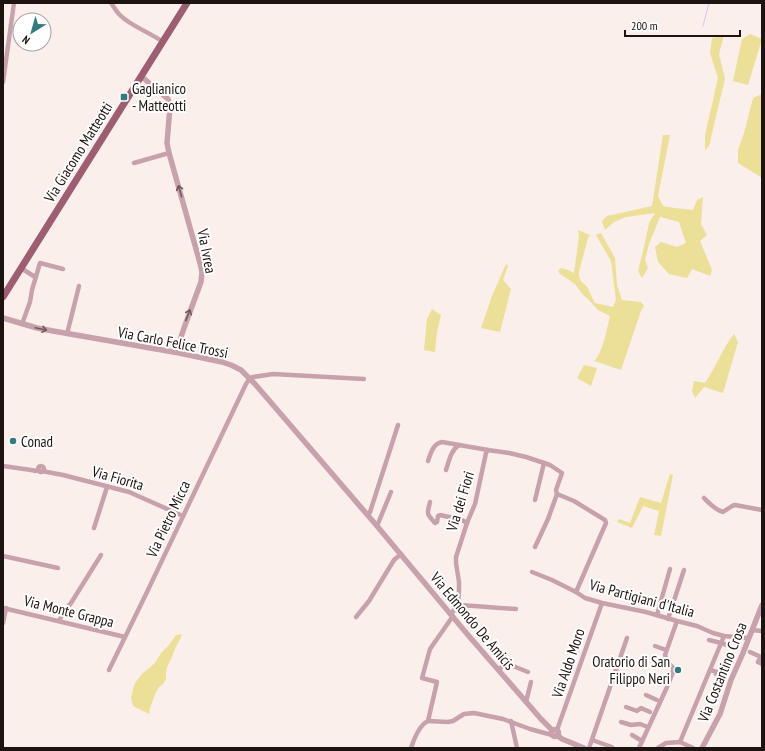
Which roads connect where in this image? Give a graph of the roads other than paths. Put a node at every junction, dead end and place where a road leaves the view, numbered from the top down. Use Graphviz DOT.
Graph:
graph roads {
  1 [pos="14,3"];
  2 [pos="111,3"];
  3 [pos="187,3"];
  4 [pos="163,42"];
  5 [pos="141,76"];
  6 [pos="3,82"];
  7 [pos="169,153"];
  8 [pos="134,164"];
  9 [pos="21,268"];
  10 [pos="63,269"];
  11 [pos="36,277"];
  12 [pos="79,286"];
  13 [pos="3,297"];
  14 [pos="3,318"];
  15 [pos="22,324"];
  16 [pos="67,334"];
  17 [pos="176,352"];
  18 [pos="250,378"];
  19 [pos="364,379"];
  20 [pos="398,425"];
  21 [pos="459,445"];
  22 [pos="488,450"];
  23 [pos="428,460"];
  24 [pos="544,463"];
  25 [pos="3,466"];
  26 [pos="446,470"];
  27 [pos="342,486"];
  28 [pos="107,487"];
  29 [pos="391,492"];
  30 [pos="557,494"];
  31 [pos="704,498"];
  32 [pos="535,500"];
  33 [pos="430,502"];
  34 [pos="762,510"];
  35 [pos="183,516"];
  36 [pos="368,516"];
  37 [pos="467,523"];
  38 [pos="377,526"];
  39 [pos="94,528"];
  40 [pos="535,546"];
  41 [pos="401,554"];
  42 [pos="101,555"];
  43 [pos="3,556"];
  44 [pos="58,568"];
  45 [pos="670,569"];
  46 [pos="684,570"];
  47 [pos="532,572"];
  48 [pos="576,592"];
  49 [pos="602,603"];
  50 [pos="458,605"];
  51 [pos="762,605"];
  52 [pos="5,608"];
  53 [pos="516,609"];
  54 [pos="452,615"];
  55 [pos="657,615"];
  56 [pos="356,617"];
  57 [pos="668,619"];
  58 [pos="59,621"];
  59 [pos="677,621"];
  60 [pos="3,623"];
  61 [pos="752,630"];
  62 [pos="762,631"];
  63 [pos="724,636"];
  64 [pos="125,637"];
  65 [pos="627,638"];
  66 [pos="749,638"];
  67 [pos="709,640"];
  68 [pos="721,643"];
  69 [pos="727,645"];
  70 [pos="655,646"];
  71 [pos="666,650"];
  72 [pos="747,651"];
  73 [pos="762,664"];
  74 [pos="109,670"];
  75 [pos="499,670"];
  76 [pos="710,670"];
  77 [pos="528,672"];
  78 [pos="716,674"];
  79 [pos="530,682"];
  80 [pos="646,695"];
  81 [pos="659,701"];
  82 [pos="526,702"];
  83 [pos="626,707"];
  84 [pos="652,714"];
  85 [pos="428,721"];
  86 [pos="511,721"];
  87 [pos="621,722"];
  88 [pos="648,727"];
  89 [pos="555,733"];
  90 [pos="632,735"];
  91 [pos="592,740"];
  92 [pos="680,742"];
  93 [pos="666,743"];
  94 [pos="641,745"];
  95 [pos="612,747"];
  96 [pos="411,748"];
  97 [pos="517,748"];
  98 [pos="584,748"];
  99 [pos="589,748"];
  100 [pos="658,748"];
  101 [pos="670,748"];
  102 [pos="692,748"];
  103 [pos="702,748"];
  1 -- 6 [label="street"];
  2 -- 4 [label="street"];
  3 -- 4 [label="main road, Via Giacomo Matteotti"];
  4 -- 5 [label="main road, Via Giacomo Matteotti"];
  5 -- 7 [label="street, Via Ivrea"];
  5 -- 9 [label="main road, Via Giacomo Matteotti"];
  7 -- 8 [label="street"];
  17 -- 7 [label="street, Via Ivrea, one-way"];
  9 -- 11 [label="street"];
  9 -- 13 [label="main road, Via Giacomo Matteotti"];
  10 -- 11 [label="street"];
  11 -- 15 [label="street"];
  12 -- 16 [label="street"];
  14 -- 15 [label="street, Via Carlo Felice Trossi"];
  15 -- 16 [label="street, Via Carlo Felice Trossi, one-way"];
  16 -- 17 [label="street, Via Carlo Felice Trossi"];
  17 -- 18 [label="street, Via Carlo Felice Trossi"];
  18 -- 19 [label="street"];
  18 -- 27 [label="street, Via Carlo Felice Trossi"];
  18 -- 35 [label="street, Via Pietro Micca"];
  20 -- 36 [label="street"];
  21 -- 22 [label="street"];
  21 -- 23 [label="street"];
  21 -- 26 [label="street"];
  22 -- 24 [label="street"];
  22 -- 37 [label="street, Via dei Fiori"];
  24 -- 30 [label="street"];
  24 -- 32 [label="street"];
  25 -- 28 [label="street, Via Fiorita"];
  27 -- 36 [label="street, Via Edmondo De Amicis"];
  28 -- 35 [label="street, Via Fiorita"];
  28 -- 39 [label="street"];
  29 -- 38 [label="street"];
  30 -- 40 [label="street"];
  30 -- 48 [label="street"];
  31 -- 34 [label="street"];
  33 -- 37 [label="street"];
  35 -- 64 [label="street, Via Pietro Micca"];
  36 -- 38 [label="street, Via Edmondo De Amicis"];
  37 -- 50 [label="street, Via dei Fiori"];
  38 -- 41 [label="street, Via Edmondo De Amicis"];
  41 -- 54 [label="street, Via Edmondo De Amicis"];
  41 -- 56 [label="street"];
  42 -- 58 [label="street"];
  43 -- 44 [label="street"];
  45 -- 55 [label="street"];
  46 -- 57 [label="street"];
  47 -- 48 [label="street, Via Partigiani d'Italia"];
  48 -- 49 [label="street, Via Partigiani d'Italia"];
  49 -- 55 [label="street, Via Partigiani d'Italia"];
  49 -- 89 [label="street, Via Aldo Moro"];
  50 -- 53 [label="street"];
  50 -- 54 [label="street"];
  51 -- 61 [label="street, Via Costantino Crosa"];
  52 -- 58 [label="street, Via Monte Grappa"];
  52 -- 60 [label="street, Via Monte Grappa"];
  54 -- 75 [label="street, Via Edmondo De Amicis"];
  54 -- 85 [label="street"];
  55 -- 57 [label="street, Via Partigiani d'Italia"];
  57 -- 59 [label="street, Via Partigiani d'Italia"];
  58 -- 64 [label="street, Via Monte Grappa"];
  59 -- 63 [label="street, Via Partigiani d'Italia"];
  59 -- 71 [label="street"];
  61 -- 62 [label="street"];
  61 -- 66 [label="street, Via Costantino Crosa"];
  63 -- 66 [label="street, Via Partigiani d'Italia"];
  63 -- 68 [label="street"];
  64 -- 74 [label="street, Via Pietro Micca"];
  65 -- 91 [label="street"];
  66 -- 72 [label="street, Via Costantino Crosa"];
  67 -- 68 [label="street"];
  68 -- 69 [label="street"];
  68 -- 76 [label="street"];
  70 -- 71 [label="street"];
  71 -- 81 [label="street"];
  72 -- 73 [label="street"];
  72 -- 103 [label="street, Via Costantino Crosa"];
  75 -- 77 [label="street"];
  75 -- 82 [label="street, Via Edmondo De Amicis"];
  76 -- 78 [label="street"];
  76 -- 92 [label="street"];
  79 -- 82 [label="street"];
  80 -- 81 [label="street"];
  81 -- 84 [label="street"];
  82 -- 89 [label="street, Via Edmondo De Amicis"];
  83 -- 84 [label="street"];
  84 -- 88 [label="street"];
  85 -- 86 [label="street"];
  85 -- 96 [label="street"];
  86 -- 89 [label="street"];
  86 -- 97 [label="street"];
  87 -- 88 [label="street"];
  88 -- 94 [label="street"];
  89 -- 98 [label="street, Via Edmondo De Amicis"];
  90 -- 94 [label="street"];
  91 -- 95 [label="street"];
  91 -- 99 [label="street"];
  92 -- 93 [label="street"];
  92 -- 102 [label="street"];
  93 -- 100 [label="street"];
  93 -- 101 [label="street"];
}
